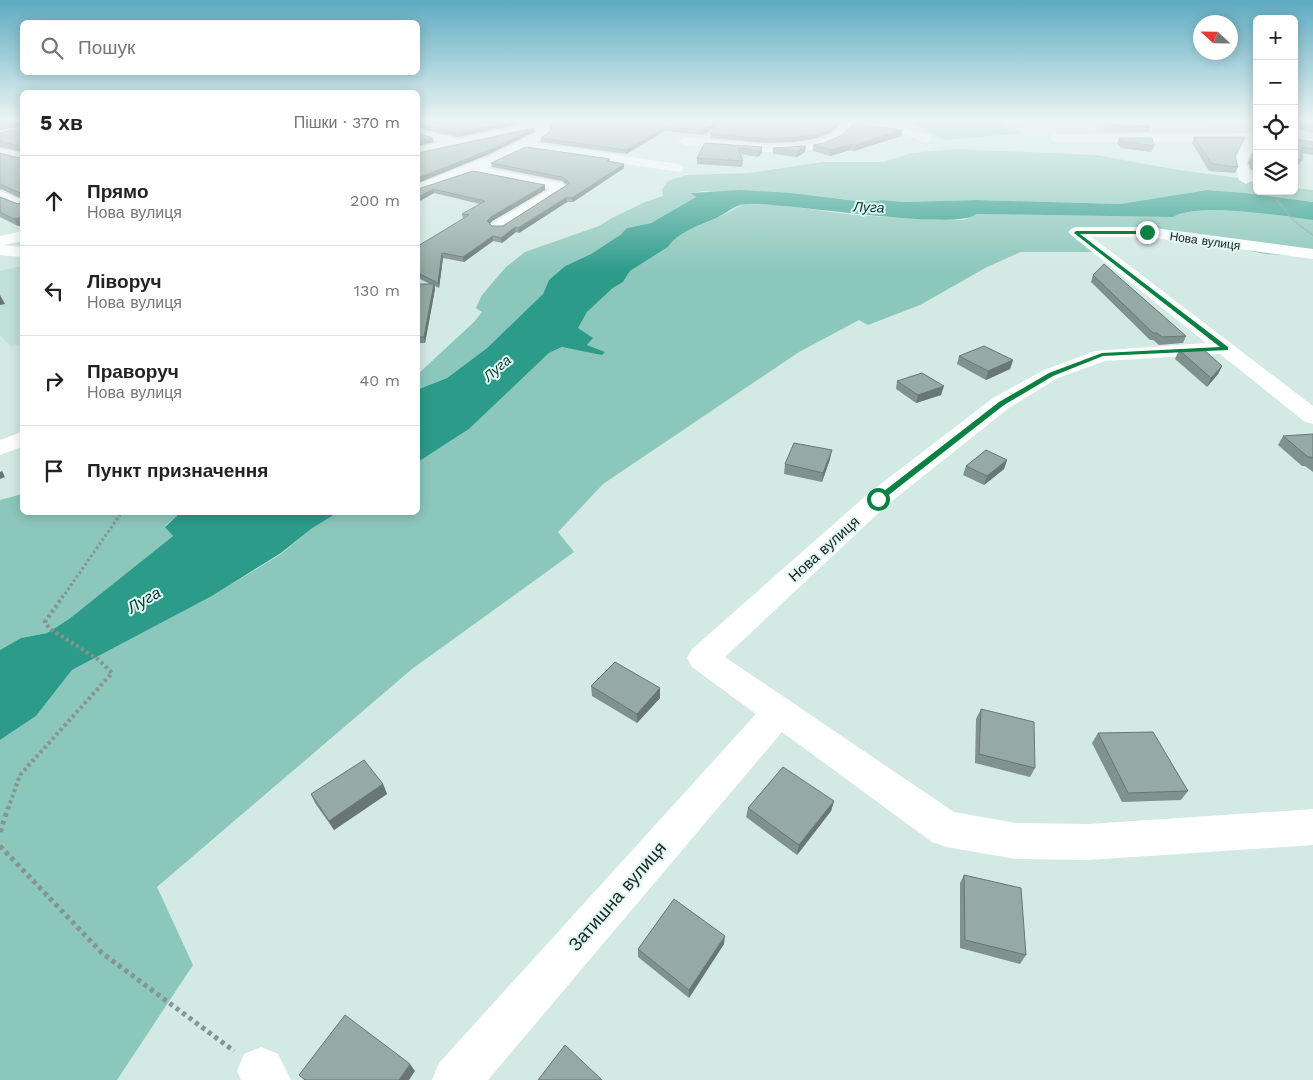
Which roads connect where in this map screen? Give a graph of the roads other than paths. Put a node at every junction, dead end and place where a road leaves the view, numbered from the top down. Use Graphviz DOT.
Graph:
graph roads {
  1 [pos="466,171"];
  2 [pos="485,171"];
  3 [pos="1243,171"];
  4 [pos="1246,180"];
  5 [pos="420,187"];
  6 [pos="0,195"];
  7 [pos="20,204"];
  8 [pos="498,226"];
  9 [pos="20,236"];
  10 [pos="0,241"];
  11 [pos="0,250"];
  12 [pos="20,252"];
  13 [pos="1313,254"];
  14 [pos="1226,348"];
  15 [pos="1313,418"];
  16 [pos="20,440"];
  17 [pos="0,448"];
  18 [pos="779,712"];
  19 [pos="1313,827"];
  20 [pos="456,1080"];
  1 -- 5 [label="street"];
  2 -- 8 [label="street"];
  3 -- 4 [label="street"];
  6 -- 7 [label="street"];
  9 -- 10 [label="street"];
  11 -- 12 [label="street"];
  13 -- 14 [label="street, Нова вулиця"];
  14 -- 15 [label="street, Нова вулиця"];
  14 -- 18 [label="street, Нова вулиця"];
  16 -- 17 [label="street"];
  18 -- 19 [label="street"];
  18 -- 20 [label="street, Затишна вулиця"];
}
